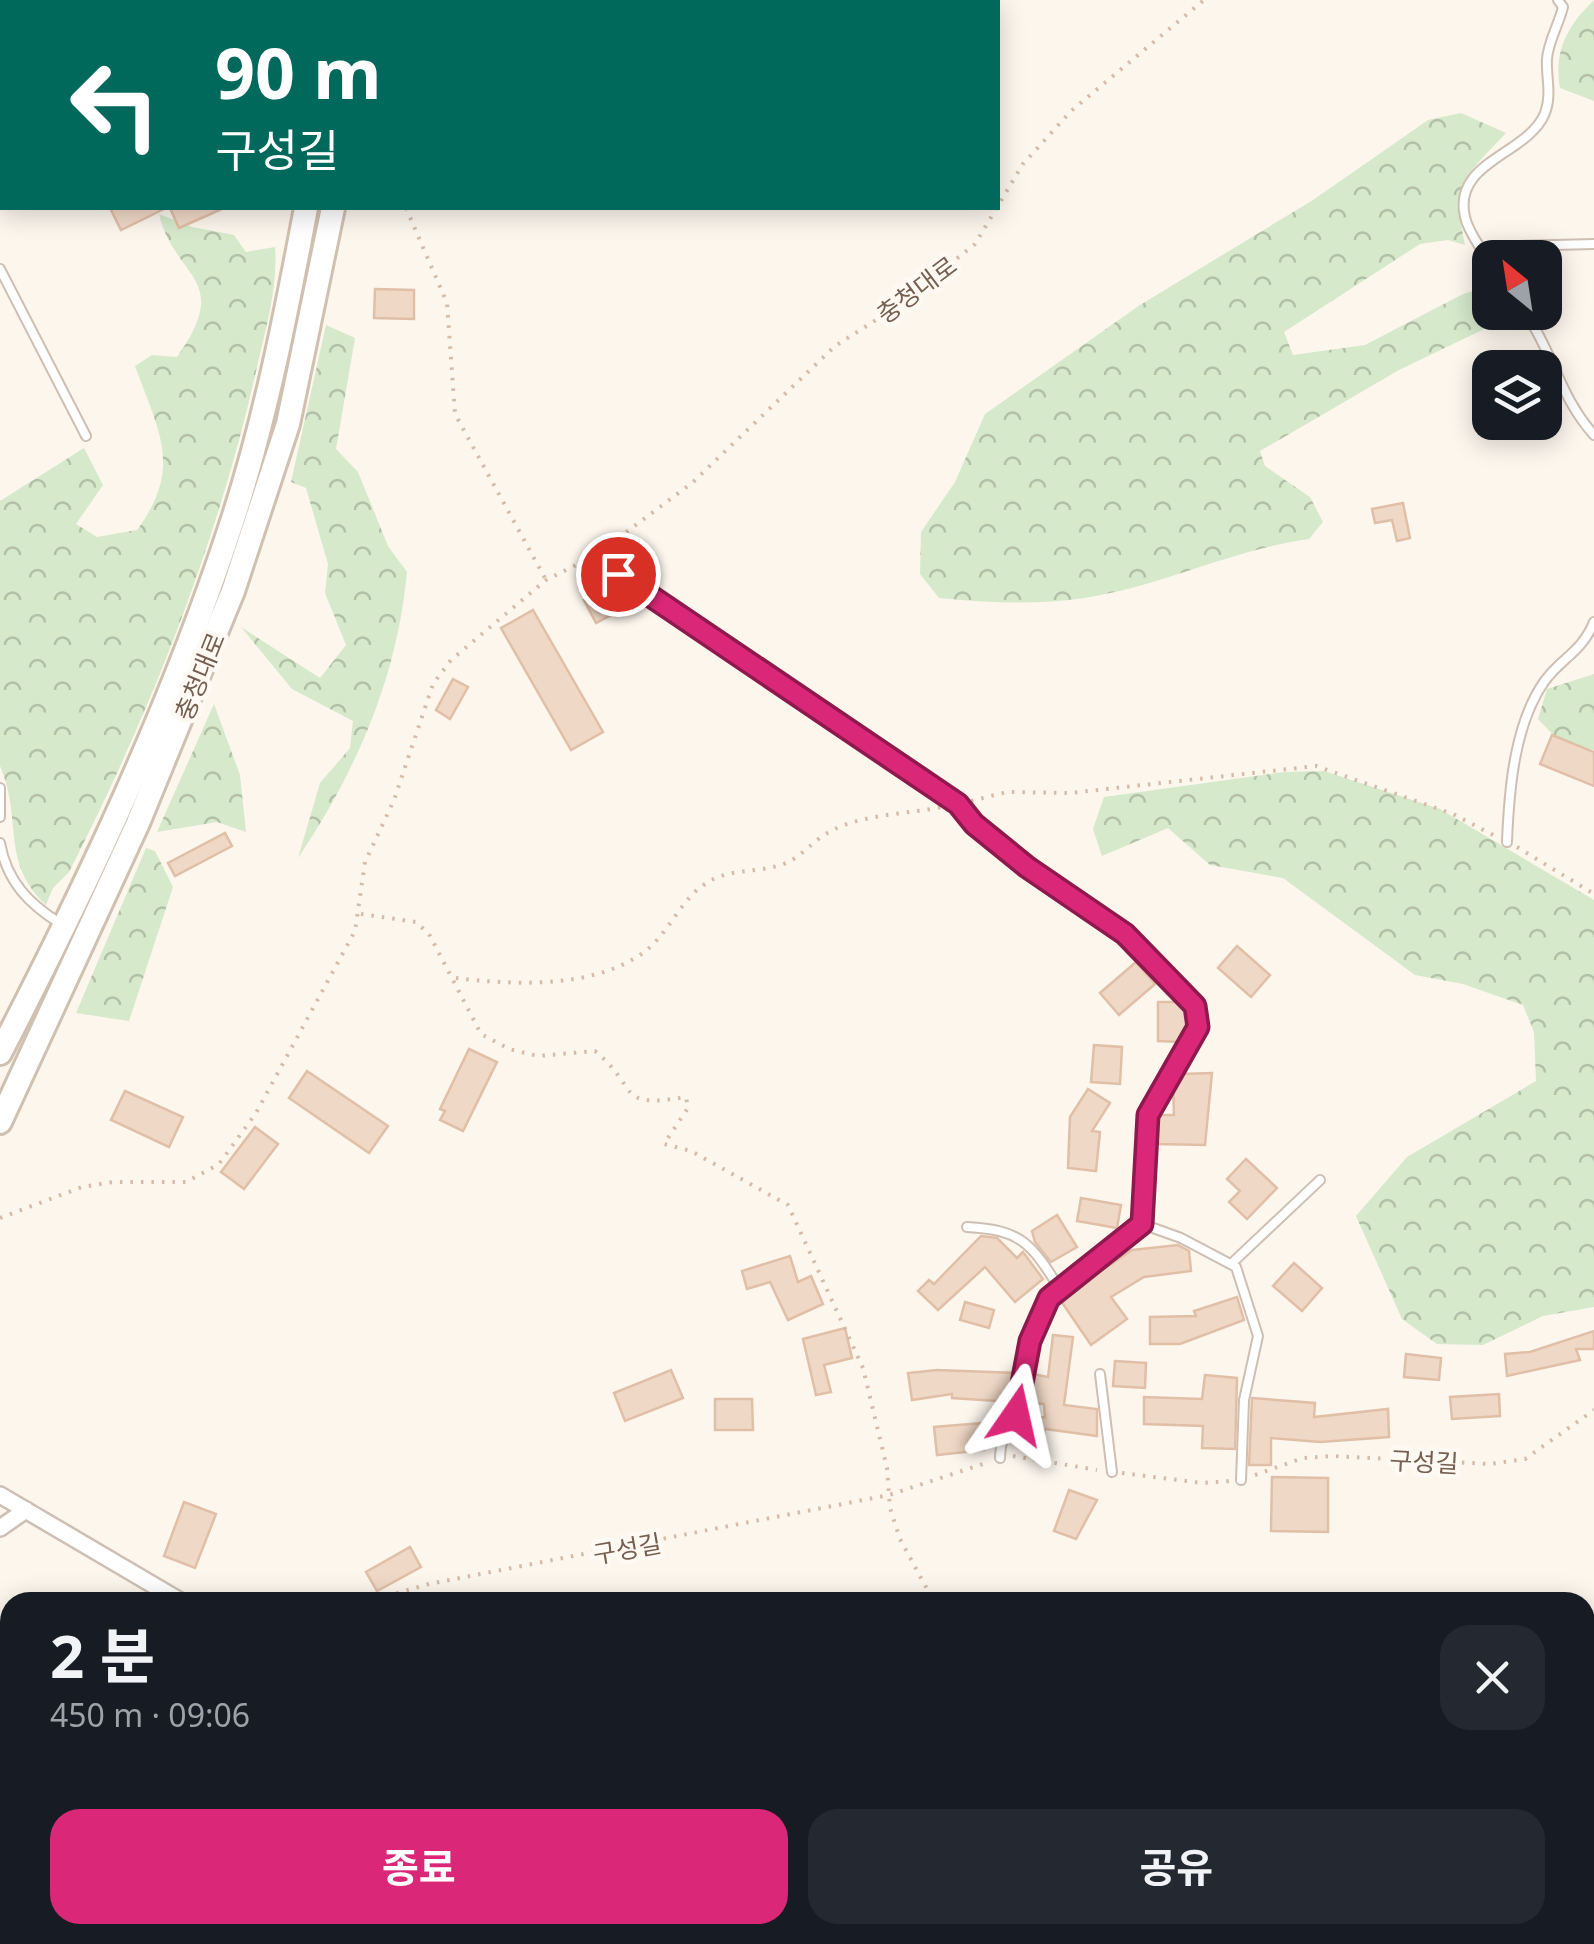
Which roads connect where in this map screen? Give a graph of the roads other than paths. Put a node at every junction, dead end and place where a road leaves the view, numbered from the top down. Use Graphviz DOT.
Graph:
graph roads {
  1 [pos="1558,0"];
  2 [pos="306,210"];
  3 [pos="334,210"];
  4 [pos="1478,240"];
  5 [pos="1594,244"];
  6 [pos="1562,245"];
  7 [pos="0,269"];
  8 [pos="1536,330"];
  9 [pos="1594,435"];
  10 [pos="86,436"];
  11 [pos="590,559"];
  12 [pos="1594,622"];
  13 [pos="0,788"];
  14 [pos="0,817"];
  15 [pos="1507,842"];
  16 [pos="0,843"];
  17 [pos="65,926"];
  18 [pos="0,1053"];
  19 [pos="0,1122"];
  20 [pos="1320,1180"];
  21 [pos="1142,1224"];
  22 [pos="967,1227"];
  23 [pos="1231,1264"];
  24 [pos="1060,1288"];
  25 [pos="1100,1374"];
  26 [pos="1000,1458"];
  27 [pos="1112,1472"];
  28 [pos="1241,1480"];
  29 [pos="0,1495"];
  30 [pos="26,1510"];
  31 [pos="0,1528"];
  32 [pos="165,1592"];
  1 -- 4 [label="lane"];
  2 -- 17 [label="main road, 충청대로"];
  3 -- 19 [label="main road, 충청대로"];
  5 -- 6 [label="lane"];
  7 -- 10 [label="lane"];
  8 -- 9 [label="lane"];
  11 -- 21 [label="lane"];
  12 -- 15 [label="lane"];
  13 -- 14 [label="lane"];
  16 -- 17 [label="lane"];
  17 -- 18 [label="main road, 충청대로"];
  20 -- 23 [label="lane"];
  21 -- 23 [label="lane"];
  21 -- 24 [label="lane"];
  22 -- 24 [label="lane"];
  23 -- 28 [label="lane"];
  24 -- 26 [label="lane"];
  25 -- 27 [label="lane"];
  29 -- 30 [label="street"];
  30 -- 31 [label="street"];
  30 -- 32 [label="street"];
}
